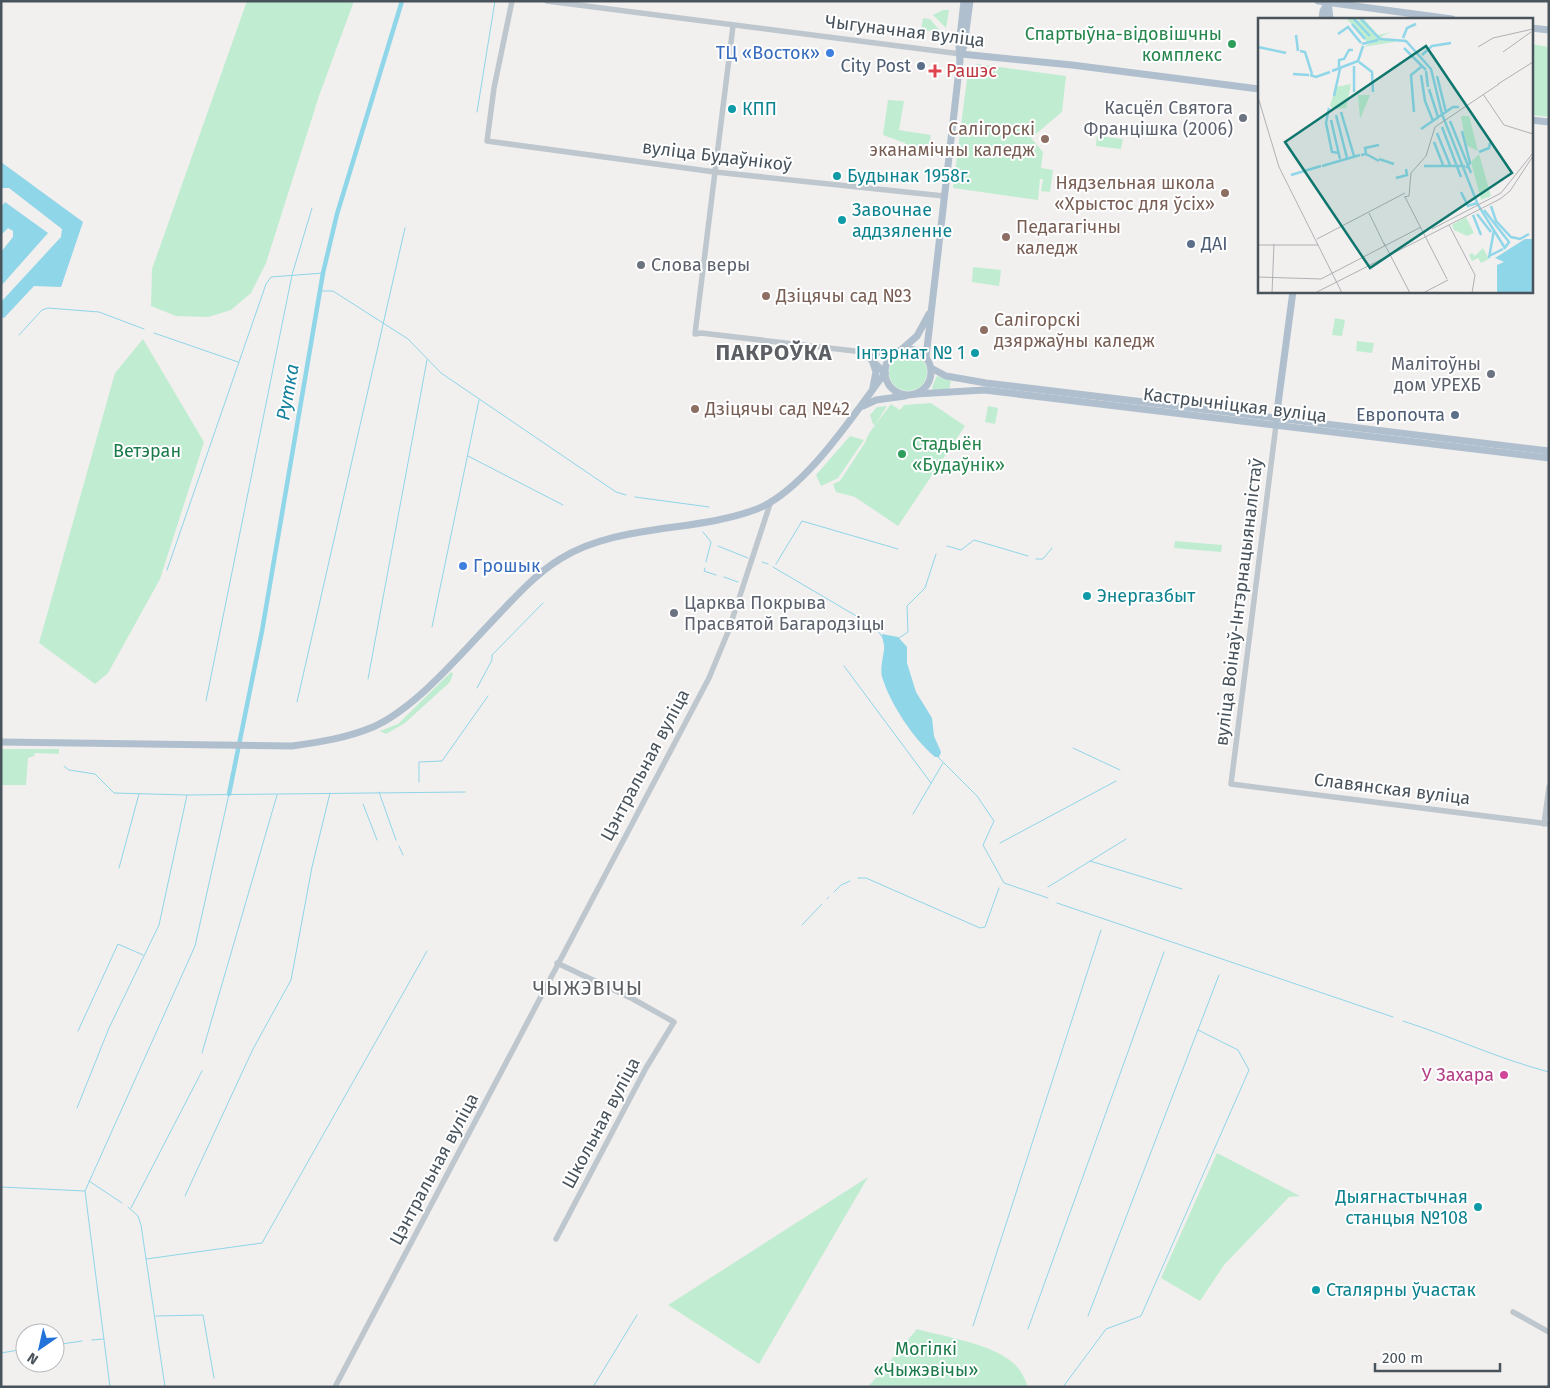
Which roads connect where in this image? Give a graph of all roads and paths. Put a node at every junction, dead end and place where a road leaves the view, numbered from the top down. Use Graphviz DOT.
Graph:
graph roads {
  1 [pos="512,1"];
  2 [pos="547,1"];
  3 [pos="964,1"];
  4 [pos="970,1"];
  5 [pos="1318,1"];
  6 [pos="1328,2"];
  7 [pos="1322,18"];
  8 [pos="1330,18"];
  9 [pos="1445,18"];
  10 [pos="733,26"];
  11 [pos="1532,28"];
  12 [pos="1549,30"];
  13 [pos="961,54"];
  14 [pos="1258,89"];
  15 [pos="1532,120"];
  16 [pos="1549,122"];
  17 [pos="715,172"];
  18 [pos="944,196"];
  19 [pos="1293,292"];
  20 [pos="930,311"];
  21 [pos="901,350"];
  22 [pos="863,352"];
  23 [pos="894,354"];
  24 [pos="926,358"];
  25 [pos="872,363"];
  26 [pos="931,368"];
  27 [pos="885,373"];
  28 [pos="873,388"];
  29 [pos="913,395"];
  30 [pos="860,408"];
  31 [pos="1277,416"];
  32 [pos="1276,425"];
  33 [pos="1549,451"];
  34 [pos="1549,458"];
  35 [pos="771,501"];
  36 [pos="1,742"];
  37 [pos="1231,784"];
  38 [pos="1549,787"];
  39 [pos="1546,824"];
  40 [pos="557,964"];
  41 [pos="556,1239"];
  42 [pos="1513,1312"];
  43 [pos="1549,1332"];
  44 [pos="335,1387"];
  1 -- 17 [label="street, вуліца Будаўнікоў"];
  2 -- 10 [label="street, Чыгуначная вуліца"];
  3 -- 13 [label="main road"];
  4 -- 13 [label="main road"];
  5 -- 6 [label="main road"];
  6 -- 7 [label="main road"];
  6 -- 8 [label="main road"];
  6 -- 9 [label="main road"];
  10 -- 13 [label="street, Чыгуначная вуліца"];
  10 -- 17 [label="street"];
  11 -- 12 [label="main road"];
  13 -- 14 [label="main road, Чыгуначная вуліца"];
  13 -- 18 [label="main road"];
  15 -- 16 [label="main road"];
  17 -- 18 [label="street, вуліца Будаўнікоў"];
  17 -- 22 [label="street"];
  18 -- 20 [label="main road"];
  19 -- 31 [label="main road"];
  20 -- 21 [label="main road"];
  20 -- 24 [label="main road"];
  21 -- 23 [label="main road"];
  21 -- 24 [label="main road"];
  22 -- 23 [label="main road"];
  22 -- 25 [label="main road"];
  23 -- 27 [label="main road"];
  24 -- 26 [label="main road"];
  25 -- 27 [label="main road"];
  25 -- 28 [label="main road"];
  26 -- 29 [label="main road"];
  26 -- 31 [label="main road, Кастрычніцкая вуліца"];
  27 -- 28 [label="main road"];
  27 -- 29 [label="main road"];
  28 -- 30 [label="main road"];
  29 -- 30 [label="main road, Кастрычніцкая вуліца"];
  29 -- 32 [label="main road, Кастрычніцкая вуліца"];
  30 -- 35 [label="main road"];
  31 -- 32 [label="main road"];
  31 -- 33 [label="main road, Кастрычніцкая вуліца"];
  32 -- 34 [label="main road, Кастрычніцкая вуліца"];
  32 -- 37 [label="street, вуліца Воінаў-Інтэрнацыяналістаў"];
  35 -- 36 [label="main road"];
  35 -- 40 [label="street, Цэнтральная вуліца"];
  37 -- 39 [label="street, Славянская вуліца"];
  38 -- 39 [label="street"];
  40 -- 41 [label="street, Школьная вуліца"];
  40 -- 44 [label="street, Цэнтральная вуліца"];
  42 -- 43 [label="street"];
}
